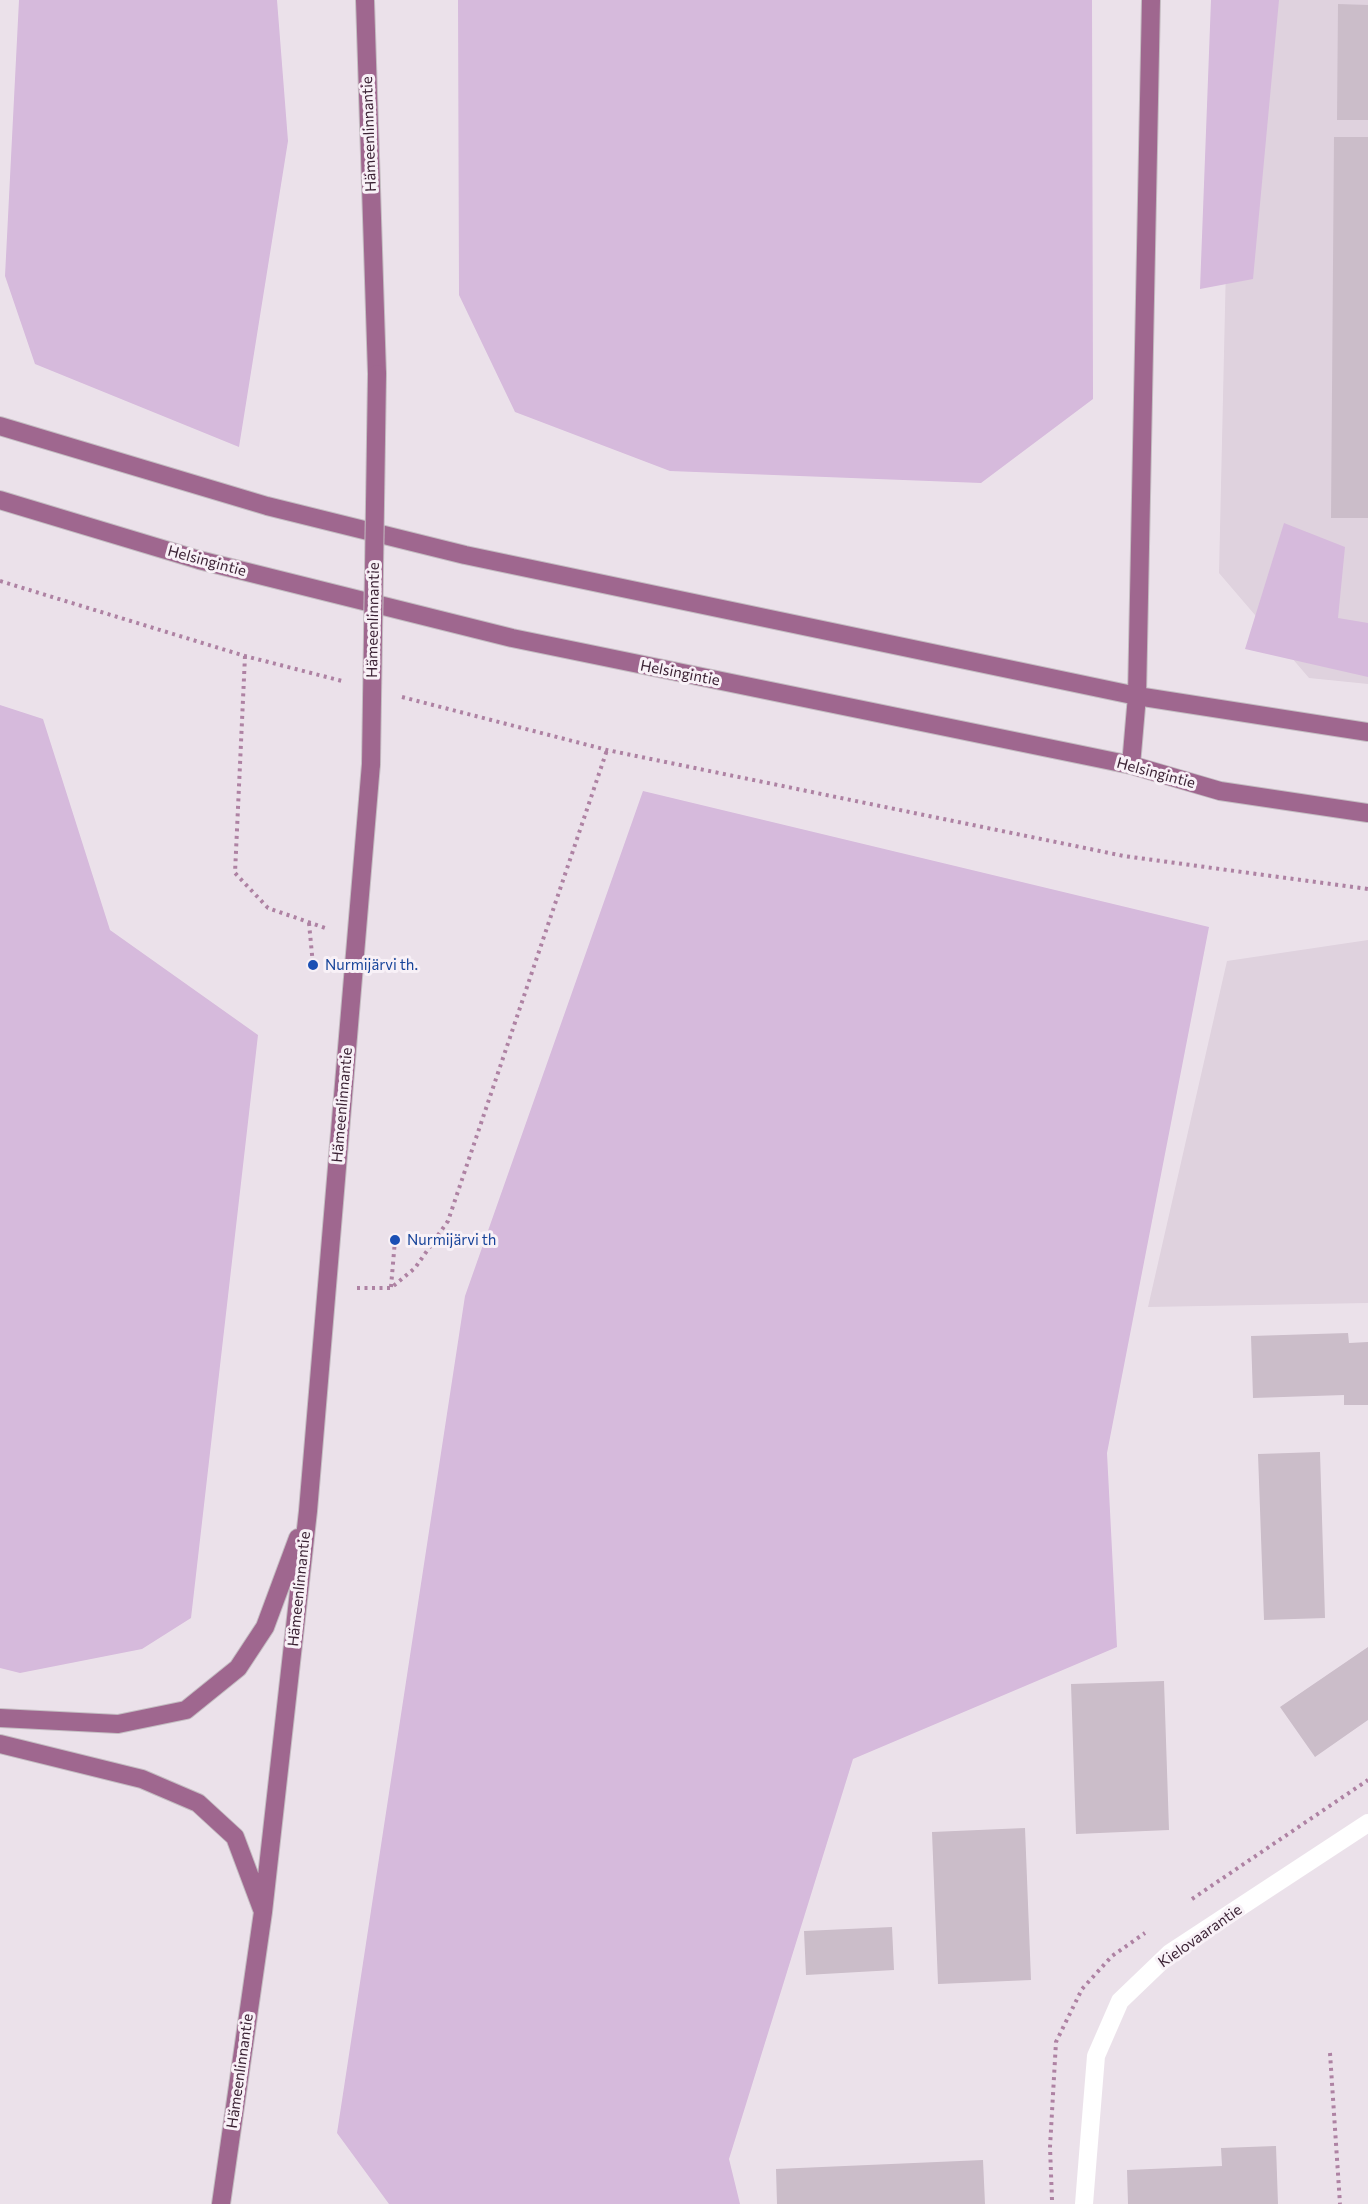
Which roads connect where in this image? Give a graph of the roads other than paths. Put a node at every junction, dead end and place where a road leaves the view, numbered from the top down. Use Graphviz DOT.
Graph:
graph roads {
  1 [pos="365,0"];
  2 [pos="1151,0"];
  3 [pos="0,426"];
  4 [pos="0,500"];
  5 [pos="1137,696"];
  6 [pos="1368,732"];
  7 [pos="1131,765"];
  8 [pos="1368,813"];
  9 [pos="308,1511"];
  10 [pos="0,1718"];
  11 [pos="0,1744"];
  12 [pos="1368,1822"];
  13 [pos="263,1912"];
  14 [pos="221,2204"];
  15 [pos="1084,2204"];
  1 -- 9 [label="main road, Hämeenlinnantie, bridge"];
  2 -- 5 [label="main road"];
  3 -- 5 [label="main road"];
  4 -- 7 [label="main road, Helsingintie"];
  5 -- 6 [label="main road"];
  5 -- 7 [label="main road"];
  7 -- 8 [label="main road, Helsingintie"];
  9 -- 10 [label="main road"];
  9 -- 13 [label="main road, Hämeenlinnantie"];
  11 -- 13 [label="main road"];
  12 -- 15 [label="street, Kielovaarantie"];
  13 -- 14 [label="main road, Hämeenlinnantie"];
}
